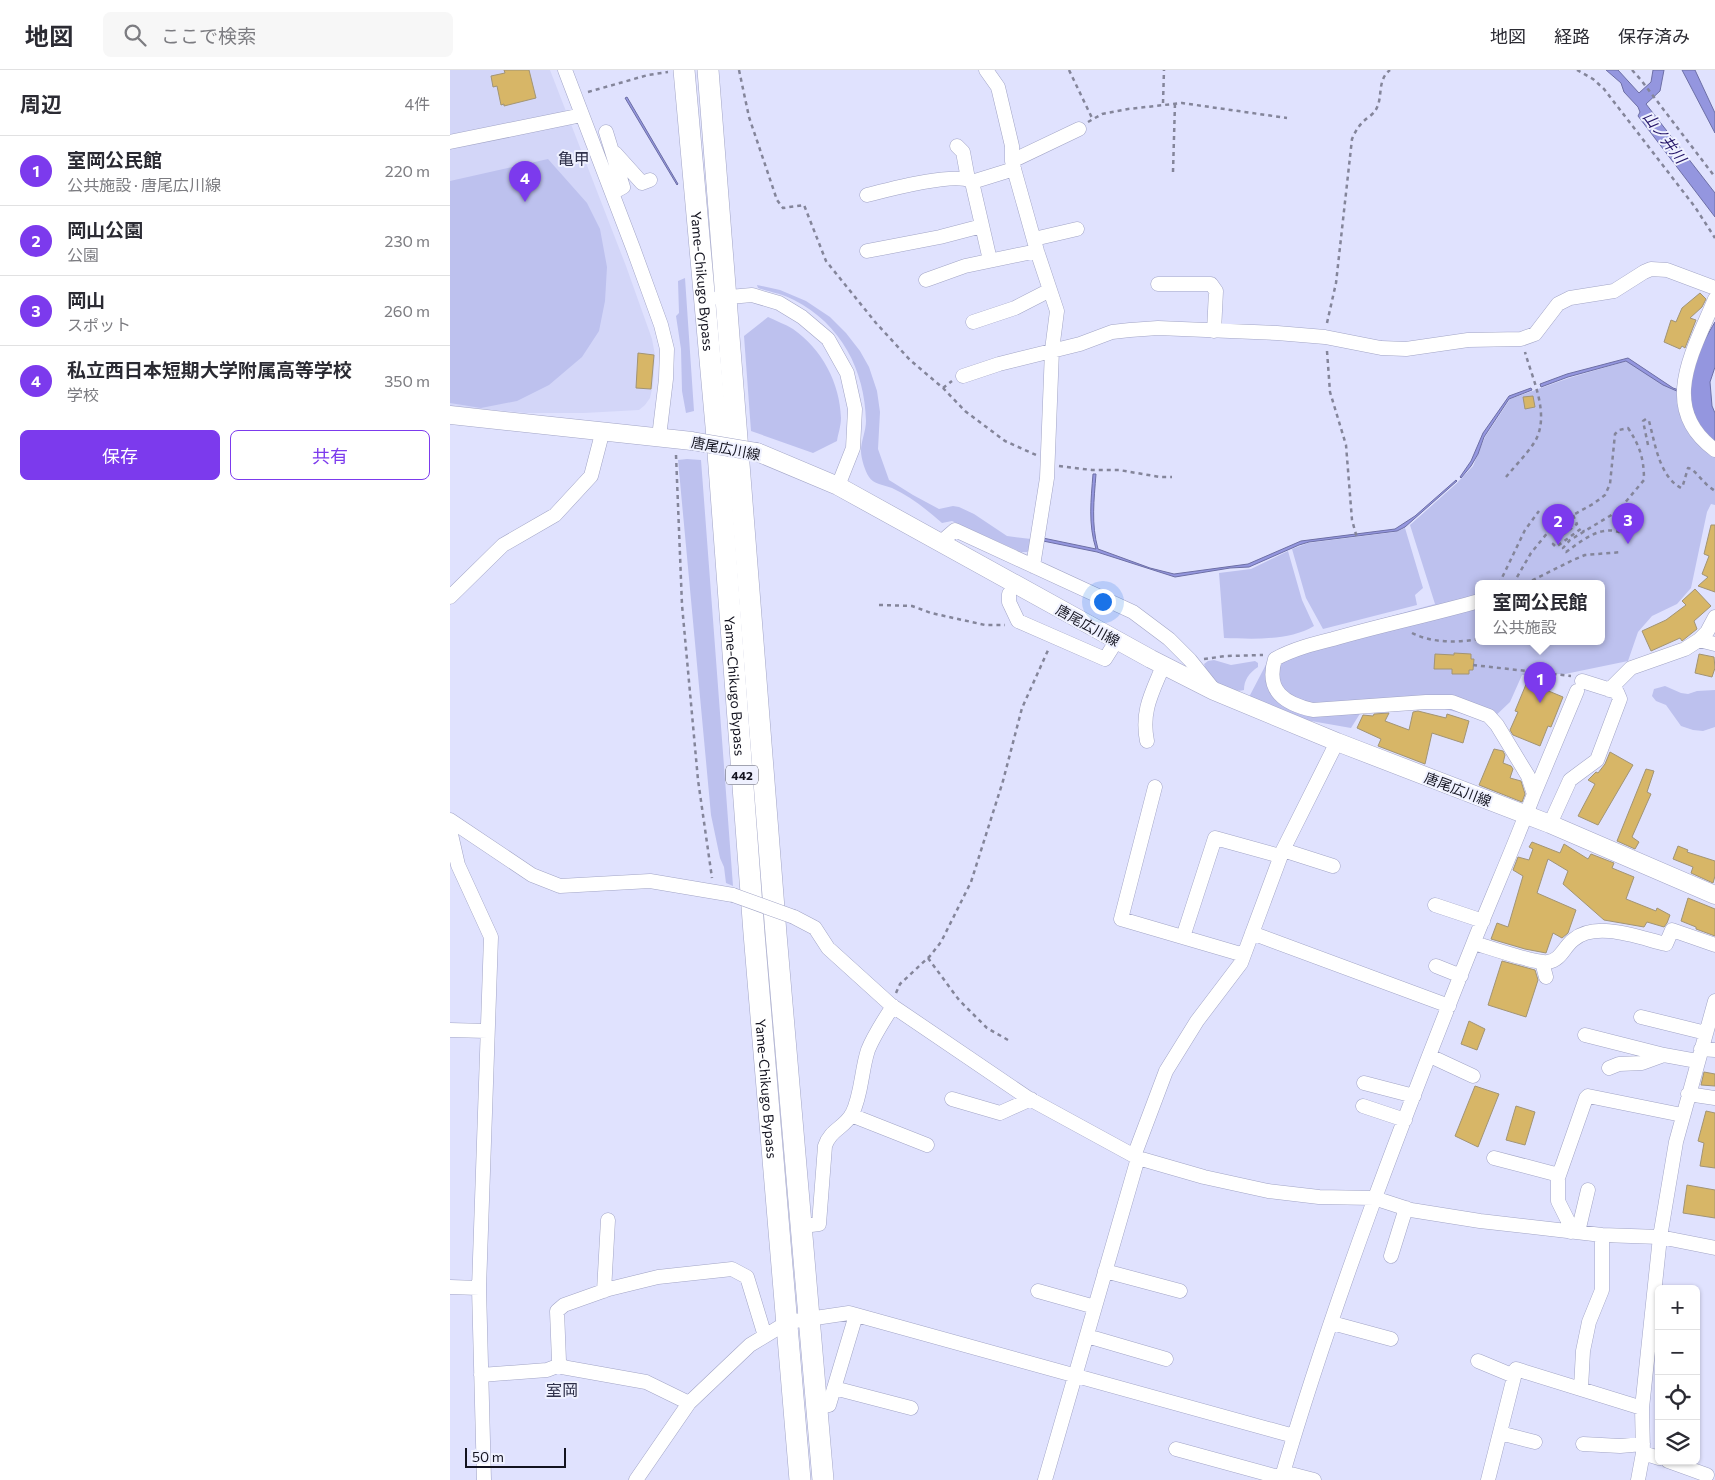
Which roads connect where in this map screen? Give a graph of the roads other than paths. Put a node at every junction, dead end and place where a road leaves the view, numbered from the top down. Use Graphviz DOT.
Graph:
graph roads {
  1 [pos="564,70"];
  2 [pos="708,70"];
  3 [pos="986,70"];
  4 [pos="677,71"];
  5 [pos="582,115"];
  6 [pos="1079,129"];
  7 [pos="606,132"];
  8 [pos="450,142"];
  9 [pos="957,146"];
  10 [pos="611,149"];
  11 [pos="1013,165"];
  12 [pos="650,180"];
  13 [pos="970,180"];
  14 [pos="612,193"];
  15 [pos="867,194"];
  16 [pos="982,226"];
  17 [pos="1077,229"];
  18 [pos="1036,245"];
  19 [pos="867,251"];
  20 [pos="990,260"];
  21 [pos="926,280"];
  22 [pos="1158,284"];
  23 [pos="1715,288"];
  24 [pos="1050,290"];
  25 [pos="725,297"];
  26 [pos="1715,299"];
  27 [pos="704,300"];
  28 [pos="973,322"];
  29 [pos="1214,331"];
  30 [pos="1052,350"];
  31 [pos="957,379"];
  32 [pos="450,415"];
  33 [pos="603,430"];
  34 [pos="659,437"];
  35 [pos="1715,450"];
  36 [pos="838,486"];
  37 [pos="940,543"];
  38 [pos="1033,566"];
  39 [pos="1009,594"];
  40 [pos="450,597"];
  41 [pos="1475,602"];
  42 [pos="1715,617"];
  43 [pos="1117,640"];
  44 [pos="1699,640"];
  45 [pos="1715,644"];
  46 [pos="1163,666"];
  47 [pos="1609,690"];
  48 [pos="1214,691"];
  49 [pos="1147,741"];
  50 [pos="1336,742"];
  51 [pos="1155,787"];
  52 [pos="1534,794"];
  53 [pos="1526,815"];
  54 [pos="450,820"];
  55 [pos="1550,824"];
  56 [pos="450,830"];
  57 [pos="1282,853"];
  58 [pos="1333,866"];
  59 [pos="1715,895"];
  60 [pos="1435,905"];
  61 [pos="1483,921"];
  62 [pos="1252,933"];
  63 [pos="1183,937"];
  64 [pos="1474,943"];
  65 [pos="1715,945"];
  66 [pos="1244,955"];
  67 [pos="1542,962"];
  68 [pos="1436,966"];
  69 [pos="1461,976"];
  70 [pos="1546,978"];
  71 [pos="1715,1001"];
  72 [pos="892,1006"];
  73 [pos="1449,1006"];
  74 [pos="1642,1017"];
  75 [pos="450,1030"];
  76 [pos="488,1031"];
  77 [pos="1706,1033"];
  78 [pos="1585,1035"];
  79 [pos="1705,1053"];
  80 [pos="1664,1055"];
  81 [pos="1430,1056"];
  82 [pos="1609,1068"];
  83 [pos="1473,1076"];
  84 [pos="1364,1083"];
  85 [pos="1715,1089"];
  86 [pos="1689,1092"];
  87 [pos="1414,1096"];
  88 [pos="1715,1098"];
  89 [pos="1031,1099"];
  90 [pos="952,1100"];
  91 [pos="1362,1106"];
  92 [pos="851,1115"];
  93 [pos="1682,1115"];
  94 [pos="1405,1120"];
  95 [pos="928,1145"];
  96 [pos="1136,1157"];
  97 [pos="1494,1158"];
  98 [pos="1559,1175"];
  99 [pos="1588,1190"];
  100 [pos="1374,1198"];
  101 [pos="1406,1208"];
  102 [pos="608,1220"];
  103 [pos="810,1225"];
  104 [pos="1574,1232"];
  105 [pos="1602,1235"];
  106 [pos="1660,1236"];
  107 [pos="1715,1248"];
  108 [pos="1391,1256"];
  109 [pos="1105,1271"];
  110 [pos="450,1287"];
  111 [pos="479,1288"];
  112 [pos="604,1291"];
  113 [pos="1038,1291"];
  114 [pos="1180,1291"];
  115 [pos="1095,1307"];
  116 [pos="856,1315"];
  117 [pos="809,1319"];
  118 [pos="788,1322"];
  119 [pos="1332,1323"];
  120 [pos="766,1336"];
  121 [pos="1087,1336"];
  122 [pos="1391,1340"];
  123 [pos="1166,1359"];
  124 [pos="1478,1361"];
  125 [pos="559,1363"];
  126 [pos="481,1375"];
  127 [pos="1075,1376"];
  128 [pos="1514,1376"];
  129 [pos="834,1388"];
  130 [pos="1581,1388"];
  131 [pos="689,1403"];
  132 [pos="825,1406"];
  133 [pos="911,1408"];
  134 [pos="1642,1408"];
  135 [pos="1500,1433"];
  136 [pos="1294,1436"];
  137 [pos="1535,1442"];
  138 [pos="1583,1444"];
  139 [pos="1176,1449"];
  140 [pos="1643,1449"];
  141 [pos="1655,1456"];
  142 [pos="1679,1465"];
  143 [pos="1707,1475"];
  144 [pos="1282,1477"];
  145 [pos="484,1480"];
  146 [pos="636,1480"];
  147 [pos="800,1480"];
  148 [pos="823,1480"];
  149 [pos="1045,1480"];
  150 [pos="1314,1480"];
  151 [pos="1488,1480"];
  152 [pos="1638,1480"];
  1 -- 5 [label="street"];
  2 -- 25 [label="highway, Yame-Chikugo Bypass / 442"];
  3 -- 11 [label="street"];
  4 -- 27 [label="highway, Yame-Chikugo Bypass / 442"];
  5 -- 8 [label="street"];
  5 -- 14 [label="street"];
  6 -- 11 [label="street"];
  7 -- 10 [label="street"];
  9 -- 13 [label="street"];
  10 -- 12 [label="street"];
  10 -- 14 [label="street"];
  11 -- 13 [label="street"];
  11 -- 18 [label="street"];
  13 -- 15 [label="street"];
  13 -- 16 [label="street"];
  14 -- 34 [label="street"];
  16 -- 19 [label="street"];
  16 -- 20 [label="street"];
  17 -- 18 [label="street"];
  18 -- 20 [label="street"];
  18 -- 24 [label="street"];
  20 -- 21 [label="street"];
  22 -- 29 [label="street"];
  23 -- 29 [label="street"];
  24 -- 28 [label="street"];
  24 -- 30 [label="street"];
  25 -- 27 [label="street"];
  25 -- 36 [label="street"];
  25 -- 117 [label="highway, Yame-Chikugo Bypass / 442"];
  26 -- 35 [label="street"];
  27 -- 118 [label="highway, Yame-Chikugo Bypass / 442"];
  29 -- 30 [label="street"];
  30 -- 31 [label="street"];
  30 -- 38 [label="street"];
  32 -- 33 [label="main road, 唐尾広川線"];
  33 -- 34 [label="main road, 唐尾広川線"];
  33 -- 40 [label="street"];
  34 -- 36 [label="main road, 唐尾広川線, bridge"];
  36 -- 37 [label="main road, 唐尾広川線"];
  37 -- 38 [label="street"];
  37 -- 43 [label="main road, 唐尾広川線"];
  38 -- 48 [label="street"];
  39 -- 43 [label="street"];
  41 -- 52 [label="street"];
  42 -- 44 [label="street"];
  43 -- 46 [label="main road, 唐尾広川線"];
  44 -- 45 [label="street"];
  44 -- 47 [label="street"];
  46 -- 48 [label="main road, 唐尾広川線"];
  46 -- 49 [label="street"];
  47 -- 52 [label="street"];
  47 -- 55 [label="street"];
  48 -- 50 [label="main road, 唐尾広川線"];
  50 -- 53 [label="main road, 唐尾広川線"];
  50 -- 57 [label="street"];
  51 -- 63 [label="street"];
  52 -- 53 [label="street"];
  53 -- 55 [label="main road, 唐尾広川線"];
  53 -- 61 [label="street"];
  54 -- 72 [label="street, bridge"];
  55 -- 59 [label="main road, 唐尾広川線"];
  56 -- 76 [label="street"];
  57 -- 58 [label="street"];
  57 -- 62 [label="street"];
  57 -- 63 [label="street"];
  60 -- 61 [label="street"];
  61 -- 64 [label="street"];
  62 -- 66 [label="street"];
  62 -- 73 [label="street"];
  63 -- 66 [label="street"];
  64 -- 67 [label="street"];
  64 -- 69 [label="street"];
  65 -- 67 [label="street"];
  66 -- 96 [label="street"];
  67 -- 70 [label="street"];
  68 -- 69 [label="street"];
  69 -- 73 [label="street"];
  71 -- 77 [label="street"];
  72 -- 89 [label="street"];
  72 -- 92 [label="street"];
  73 -- 81 [label="street"];
  74 -- 77 [label="street"];
  75 -- 76 [label="street"];
  76 -- 111 [label="street"];
  77 -- 79 [label="street"];
  78 -- 80 [label="street"];
  79 -- 80 [label="street"];
  79 -- 86 [label="street"];
  80 -- 82 [label="street"];
  81 -- 83 [label="street"];
  81 -- 87 [label="street"];
  84 -- 87 [label="street"];
  85 -- 86 [label="street"];
  86 -- 88 [label="street"];
  86 -- 93 [label="street"];
  87 -- 94 [label="street"];
  89 -- 90 [label="street"];
  89 -- 96 [label="street"];
  91 -- 94 [label="street"];
  92 -- 95 [label="street"];
  92 -- 103 [label="street"];
  93 -- 98 [label="street"];
  93 -- 106 [label="street"];
  94 -- 100 [label="street"];
  96 -- 100 [label="street"];
  96 -- 109 [label="street"];
  97 -- 98 [label="street"];
  98 -- 104 [label="street"];
  99 -- 104 [label="street"];
  100 -- 101 [label="street"];
  100 -- 119 [label="street"];
  101 -- 104 [label="street"];
  101 -- 108 [label="street"];
  102 -- 112 [label="street"];
  104 -- 105 [label="street"];
  105 -- 106 [label="street"];
  105 -- 130 [label="street"];
  106 -- 107 [label="street"];
  106 -- 134 [label="street"];
  109 -- 114 [label="street"];
  109 -- 115 [label="street"];
  110 -- 111 [label="street"];
  111 -- 126 [label="street"];
  112 -- 120 [label="street"];
  112 -- 125 [label="street"];
  113 -- 115 [label="street"];
  115 -- 121 [label="street"];
  116 -- 117 [label="street"];
  116 -- 127 [label="street"];
  116 -- 129 [label="street"];
  117 -- 118 [label="street"];
  117 -- 148 [label="highway, Yame-Chikugo Bypass / 442"];
  118 -- 120 [label="street"];
  118 -- 147 [label="highway, Yame-Chikugo Bypass / 442"];
  119 -- 122 [label="street"];
  119 -- 136 [label="street"];
  120 -- 131 [label="street"];
  121 -- 123 [label="street"];
  121 -- 127 [label="street"];
  124 -- 128 [label="street"];
  125 -- 126 [label="street"];
  125 -- 131 [label="street"];
  126 -- 145 [label="street"];
  127 -- 136 [label="street"];
  127 -- 149 [label="street"];
  128 -- 130 [label="street"];
  128 -- 135 [label="street"];
  129 -- 132 [label="street"];
  129 -- 133 [label="street"];
  130 -- 134 [label="street"];
  131 -- 146 [label="street"];
  134 -- 140 [label="street"];
  135 -- 137 [label="street"];
  135 -- 151 [label="street"];
  136 -- 144 [label="street"];
  138 -- 140 [label="street"];
  139 -- 144 [label="street"];
  140 -- 141 [label="street"];
  140 -- 152 [label="street"];
  142 -- 143 [label="street"];
  144 -- 150 [label="street"];
}
